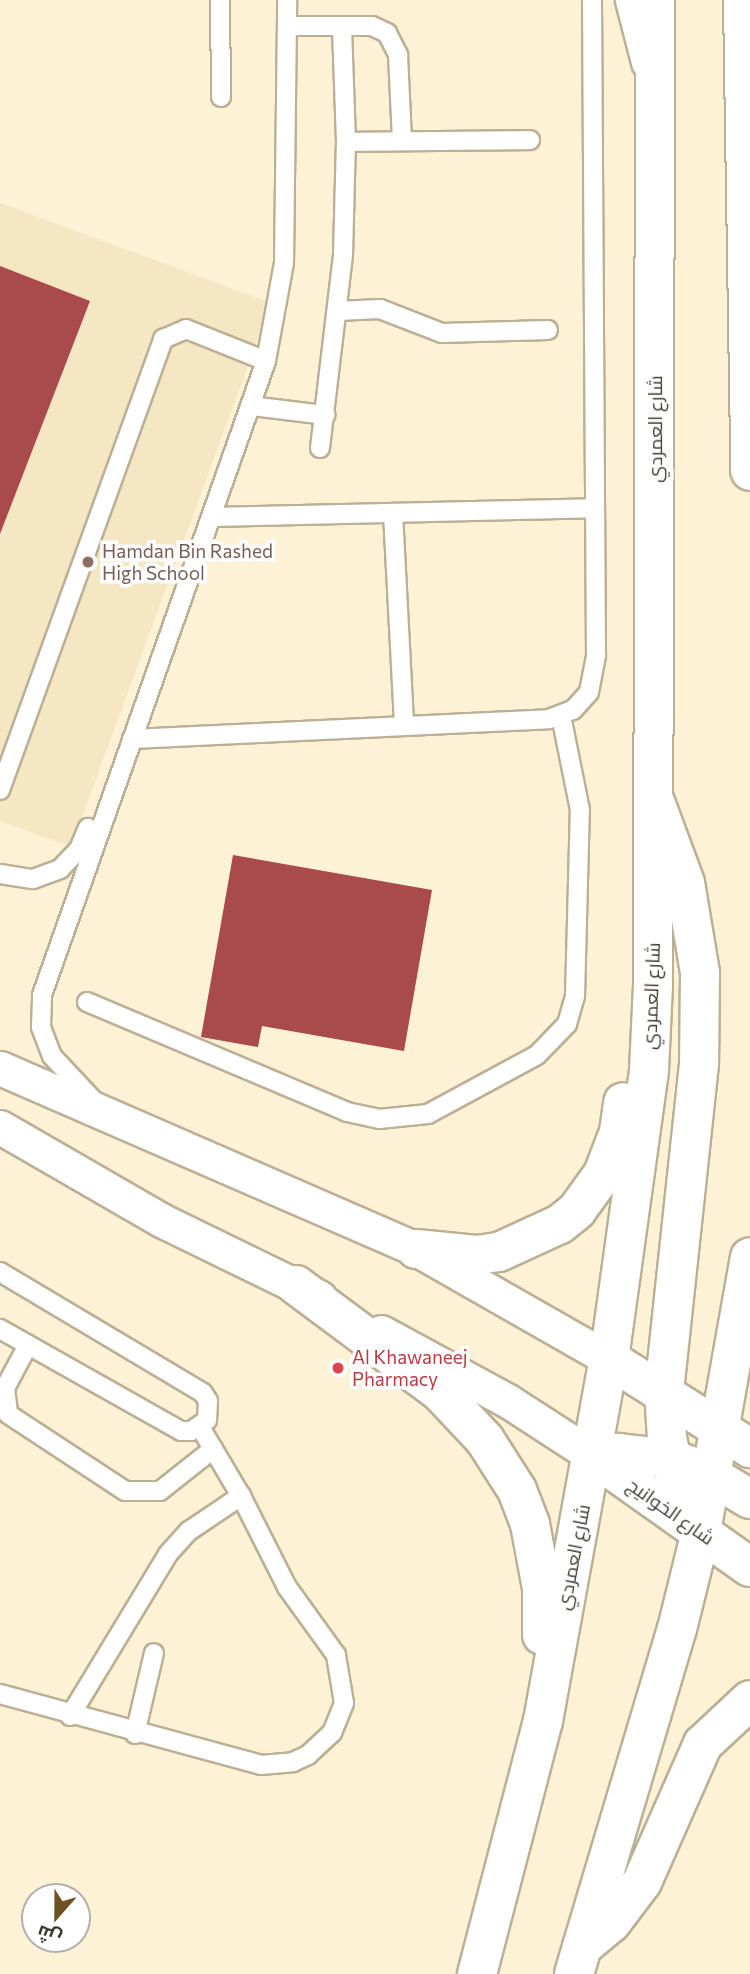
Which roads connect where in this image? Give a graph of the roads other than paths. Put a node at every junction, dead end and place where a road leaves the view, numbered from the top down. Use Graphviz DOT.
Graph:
graph roads {
  1 [pos="220,0"];
  2 [pos="287,0"];
  3 [pos="592,0"];
  4 [pos="632,0"];
  5 [pos="655,0"];
  6 [pos="743,0"];
  7 [pos="287,26"];
  8 [pos="342,27"];
  9 [pos="655,87"];
  10 [pos="221,97"];
  11 [pos="530,140"];
  12 [pos="402,141"];
  13 [pos="346,142"];
  14 [pos="338,311"];
  15 [pos="548,330"];
  16 [pos="266,361"];
  17 [pos="251,406"];
  18 [pos="325,415"];
  19 [pos="320,448"];
  20 [pos="750,471"];
  21 [pos="595,508"];
  22 [pos="393,513"];
  23 [pos="211,517"];
  24 [pos="561,716"];
  25 [pos="404,726"];
  26 [pos="132,739"];
  27 [pos="117,780"];
  28 [pos="0,790"];
  29 [pos="654,799"];
  30 [pos="0,874"];
  31 [pos="653,985"];
  32 [pos="87,1002"];
  33 [pos="0,1068"];
  34 [pos="0,1089"];
  35 [pos="107,1113"];
  36 [pos="0,1127"];
  37 [pos="334,1213"];
  38 [pos="416,1248"];
  39 [pos="750,1257"];
  40 [pos="0,1272"];
  41 [pos="296,1285"];
  42 [pos="0,1329"];
  43 [pos="28,1345"];
  44 [pos="609,1359"];
  45 [pos="664,1392"];
  46 [pos="200,1427"];
  47 [pos="735,1438"];
  48 [pos="213,1449"];
  49 [pos="593,1455"];
  50 [pos="671,1459"];
  51 [pos="713,1475"];
  52 [pos="241,1496"];
  53 [pos="750,1499"];
  54 [pos="701,1532"];
  55 [pos="750,1567"];
  56 [pos="154,1653"];
  57 [pos="0,1695"];
  58 [pos="750,1700"];
  59 [pos="70,1716"];
  60 [pos="543,1721"];
  61 [pos="135,1734"];
  62 [pos="578,1961"];
  63 [pos="477,1974"];
  1 -- 10 [label="lane"];
  2 -- 7 [label="lane"];
  3 -- 21 [label="lane"];
  4 -- 9 [label="street"];
  5 -- 9 [label="main road, شارع العمردي"];
  6 -- 20 [label="main road"];
  7 -- 8 [label="lane"];
  7 -- 16 [label="lane"];
  8 -- 12 [label="lane"];
  8 -- 13 [label="lane"];
  9 -- 29 [label="main road, شارع العمردي"];
  11 -- 12 [label="lane"];
  12 -- 13 [label="lane"];
  13 -- 14 [label="lane"];
  14 -- 15 [label="lane"];
  14 -- 18 [label="lane"];
  16 -- 17 [label="lane"];
  16 -- 28 [label="lane"];
  17 -- 18 [label="lane"];
  17 -- 23 [label="lane"];
  18 -- 19 [label="lane"];
  21 -- 22 [label="lane"];
  21 -- 24 [label="lane"];
  22 -- 23 [label="lane"];
  22 -- 25 [label="lane"];
  23 -- 26 [label="lane"];
  24 -- 25 [label="lane"];
  24 -- 32 [label="lane"];
  25 -- 26 [label="lane"];
  26 -- 27 [label="lane"];
  27 -- 30 [label="lane"];
  27 -- 35 [label="lane"];
  29 -- 31 [label="main road, شارع العمردي"];
  29 -- 45 [label="main road"];
  31 -- 38 [label="main road"];
  31 -- 44 [label="main road, شارع العمردي"];
  33 -- 35 [label="street"];
  34 -- 37 [label="street"];
  35 -- 37 [label="street"];
  36 -- 41 [label="street"];
  37 -- 38 [label="street"];
  38 -- 44 [label="street"];
  39 -- 47 [label="main road"];
  40 -- 46 [label="lane"];
  41 -- 49 [label="street"];
  41 -- 60 [label="main road"];
  42 -- 43 [label="lane"];
  43 -- 46 [label="lane"];
  43 -- 48 [label="lane"];
  44 -- 45 [label="main road"];
  44 -- 49 [label="main road, شارع العمردي"];
  45 -- 47 [label="main road"];
  45 -- 50 [label="main road"];
  46 -- 48 [label="lane"];
  47 -- 51 [label="main road"];
  48 -- 52 [label="lane"];
  49 -- 50 [label="main road"];
  49 -- 54 [label="main road, شارع الخوانيج"];
  49 -- 60 [label="main road, شارع العمردي"];
  50 -- 51 [label="main road"];
  50 -- 54 [label="main road"];
  51 -- 53 [label="main road"];
  51 -- 54 [label="main road"];
  52 -- 59 [label="lane"];
  52 -- 61 [label="lane"];
  54 -- 55 [label="main road, شارع الخوانيج"];
  54 -- 62 [label="main road"];
  56 -- 61 [label="lane"];
  57 -- 59 [label="lane"];
  58 -- 62 [label="main road"];
  59 -- 61 [label="lane"];
  60 -- 63 [label="main road, شارع العمردي"];
}
